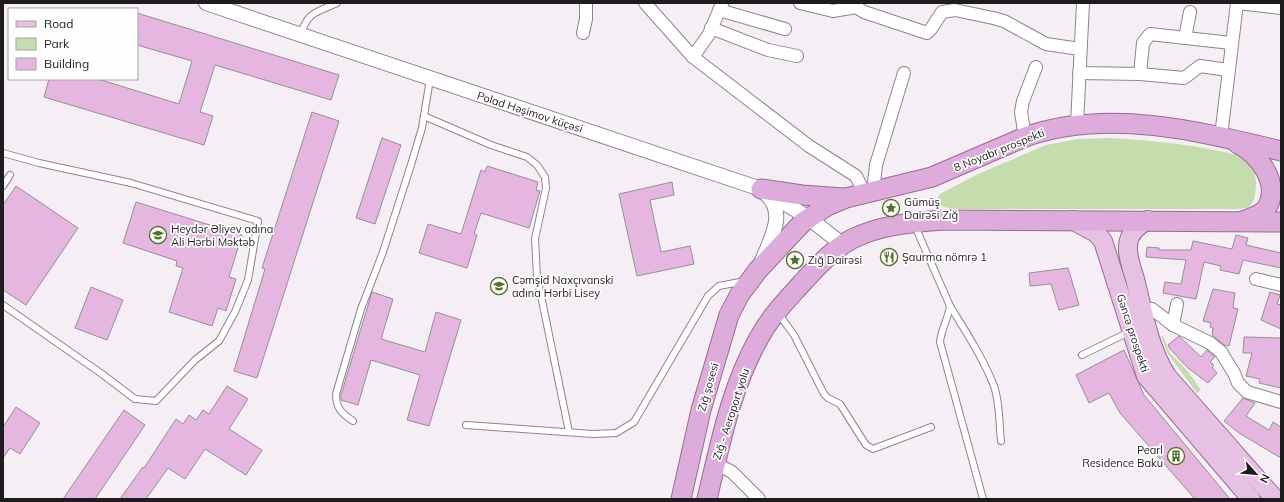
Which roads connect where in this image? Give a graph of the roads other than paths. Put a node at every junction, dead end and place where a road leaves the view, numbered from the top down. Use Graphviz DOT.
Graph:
graph roads {
  1 [pos="206,3"];
  2 [pos="337,3"];
  3 [pos="586,3"];
  4 [pos="645,3"];
  5 [pos="800,3"];
  6 [pos="1083,3"];
  7 [pos="1237,3"];
  8 [pos="857,5"];
  9 [pos="721,7"];
  10 [pos="1281,8"];
  11 [pos="1190,12"];
  12 [pos="711,28"];
  13 [pos="785,29"];
  14 [pos="583,33"];
  15 [pos="300,35"];
  16 [pos="1185,38"];
  17 [pos="1231,43"];
  18 [pos="1080,49"];
  19 [pos="797,56"];
  20 [pos="693,58"];
  21 [pos="1036,67"];
  22 [pos="1228,70"];
  23 [pos="904,73"];
  24 [pos="1079,73"];
  25 [pos="1140,74"];
  26 [pos="430,79"];
  27 [pos="424,116"];
  28 [pos="1076,124"];
  29 [pos="1221,136"];
  30 [pos="1025,137"];
  31 [pos="1281,151"];
  32 [pos="3,153"];
  33 [pos="10,175"];
  34 [pos="3,186"];
  35 [pos="761,189"];
  36 [pos="869,193"];
  37 [pos="846,198"];
  38 [pos="809,218"];
  39 [pos="1072,220"];
  40 [pos="1148,220"];
  41 [pos="1240,222"];
  42 [pos="1281,222"];
  43 [pos="913,223"];
  44 [pos="843,245"];
  45 [pos="755,276"];
  46 [pos="1256,279"];
  47 [pos="1281,284"];
  48 [pos="1177,304"];
  49 [pos="3,305"];
  50 [pos="950,306"];
  51 [pos="1143,310"];
  52 [pos="777,311"];
  53 [pos="1173,325"];
  54 [pos="1131,331"];
  55 [pos="1082,355"];
  56 [pos="1281,402"];
  57 [pos="353,421"];
  58 [pos="466,426"];
  59 [pos="930,427"];
  60 [pos="569,432"];
  61 [pos="1001,441"];
  62 [pos="715,463"];
  63 [pos="681,499"];
  64 [pos="707,499"];
  65 [pos="759,499"];
  66 [pos="983,499"];
  67 [pos="1252,499"];
  68 [pos="1275,499"];
  1 -- 15 [label="street, Polad Həşimov küçəsi"];
  2 -- 15 [label="lane"];
  3 -- 14 [label="street"];
  4 -- 20 [label="street"];
  5 -- 8 [label="street"];
  6 -- 18 [label="street"];
  7 -- 10 [label="street"];
  7 -- 17 [label="street"];
  8 -- 18 [label="street"];
  9 -- 12 [label="street"];
  9 -- 13 [label="street"];
  11 -- 16 [label="street"];
  12 -- 19 [label="street"];
  12 -- 20 [label="street"];
  15 -- 26 [label="street, Polad Həşimov küçəsi"];
  16 -- 17 [label="street"];
  16 -- 25 [label="street"];
  17 -- 22 [label="street"];
  18 -- 24 [label="street"];
  20 -- 36 [label="street"];
  21 -- 30 [label="street"];
  22 -- 25 [label="street"];
  22 -- 29 [label="street"];
  23 -- 36 [label="street"];
  24 -- 25 [label="street"];
  24 -- 28 [label="street"];
  26 -- 27 [label="lane"];
  26 -- 35 [label="street, Polad Həşimov küçəsi"];
  27 -- 57 [label="lane"];
  27 -- 60 [label="lane"];
  28 -- 29 [label="highway, 8 Noyabr prospekti"];
  28 -- 30 [label="highway, 8 Noyabr prospekti"];
  29 -- 31 [label="highway, 8 Noyabr prospekti"];
  29 -- 41 [label="highway"];
  30 -- 36 [label="highway, 8 Noyabr prospekti"];
  32 -- 49 [label="lane"];
  33 -- 34 [label="lane"];
  35 -- 37 [label="highway"];
  35 -- 38 [label="street, Polad Həşimov küçəsi"];
  35 -- 45 [label="street"];
  36 -- 37 [label="highway, 8 Noyabr prospekti"];
  37 -- 38 [label="highway, 8 Noyabr prospekti"];
  38 -- 44 [label="street, Polad Həşimov küçəsi"];
  38 -- 45 [label="highway, 8 Noyabr prospekti"];
  39 -- 40 [label="highway"];
  39 -- 43 [label="highway"];
  39 -- 54 [label="main road, Gəncə prospekti"];
  40 -- 41 [label="highway"];
  40 -- 51 [label="main road, Gəncə prospekti"];
  41 -- 42 [label="highway"];
  43 -- 44 [label="highway"];
  43 -- 50 [label="lane"];
  44 -- 52 [label="highway"];
  45 -- 60 [label="lane"];
  45 -- 63 [label="highway, Zığ şosesi"];
  46 -- 47 [label="street"];
  48 -- 53 [label="street"];
  50 -- 61 [label="lane"];
  50 -- 66 [label="lane"];
  51 -- 53 [label="street"];
  51 -- 68 [label="main road, Gəncə prospekti"];
  52 -- 59 [label="lane"];
  52 -- 62 [label="highway, Zığ - Aeroport yolu"];
  53 -- 56 [label="street"];
  54 -- 55 [label="lane"];
  54 -- 67 [label="main road, Gəncə prospekti"];
  58 -- 60 [label="lane"];
  62 -- 64 [label="highway, Zığ - Aeroport yolu"];
  62 -- 65 [label="street"];
}
